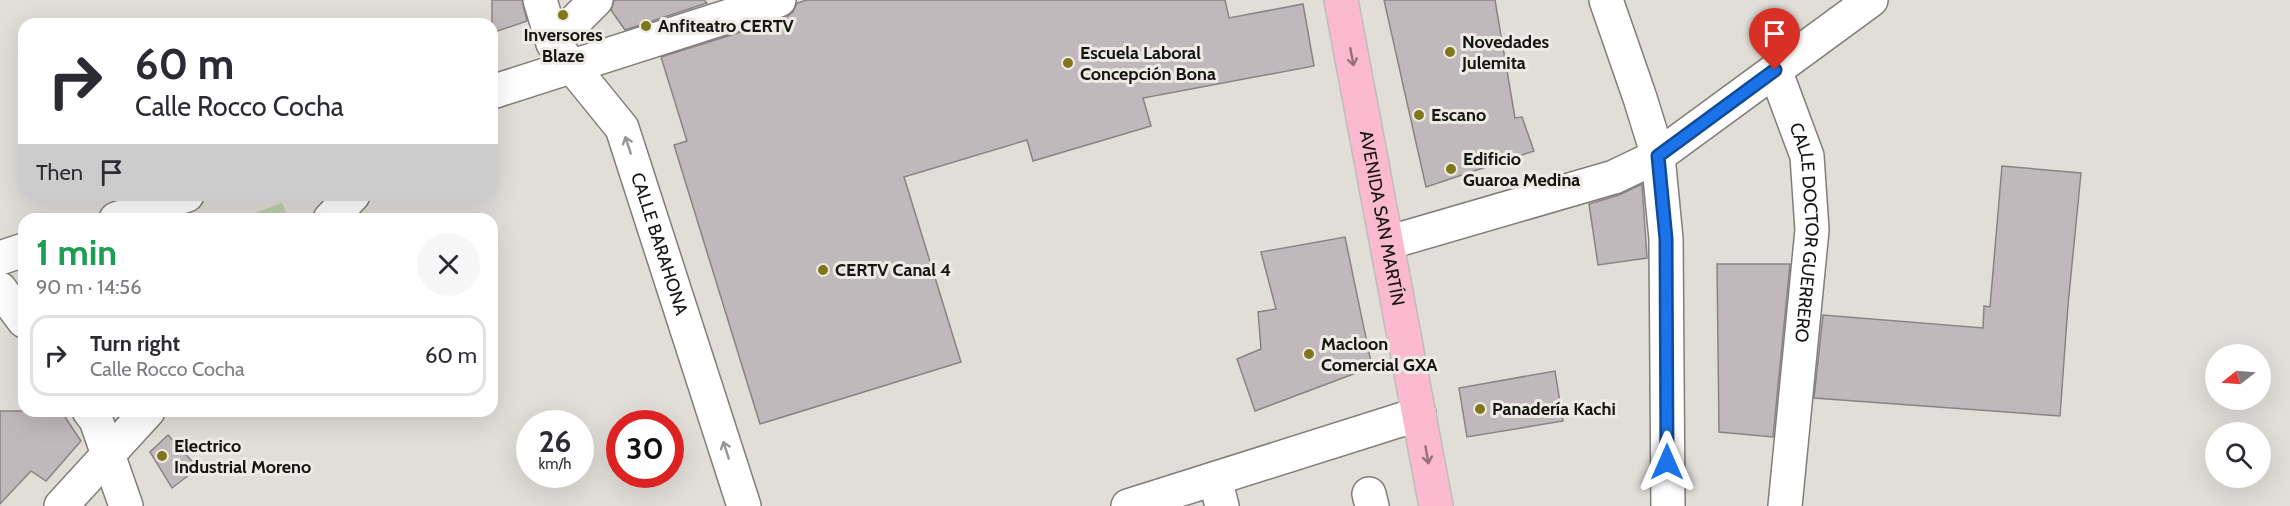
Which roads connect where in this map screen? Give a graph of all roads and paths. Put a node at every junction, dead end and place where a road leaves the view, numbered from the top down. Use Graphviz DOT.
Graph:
graph roads {
  1 [pos="540,0"];
  2 [pos="596,0"];
  3 [pos="779,0"];
  4 [pos="1341,0"];
  5 [pos="1606,0"];
  6 [pos="1871,0"];
  7 [pos="562,54"];
  8 [pos="1775,70"];
  9 [pos="498,89"];
  10 [pos="1658,156"];
  11 [pos="169,201"];
  12 [pos="347,201"];
  13 [pos="134,213"];
  14 [pos="336,213"];
  15 [pos="1387,243"];
  16 [pos="18,252"];
  17 [pos="0,258"];
  18 [pos="0,289"];
  19 [pos="18,313"];
  20 [pos="1419,414"];
  21 [pos="94,417"];
  22 [pos="142,417"];
  23 [pos="108,453"];
  24 [pos="1219,492"];
  25 [pos="61,506"];
  26 [pos="126,506"];
  27 [pos="744,506"];
  28 [pos="1128,506"];
  29 [pos="1436,506"];
  30 [pos="1668,506"];
  31 [pos="1785,506"];
  1 -- 7 [label="street, CALLE BARAHONA"];
  2 -- 7 [label="street"];
  3 -- 7 [label="street"];
  4 -- 15 [label="main road, AVENIDA SAN MARTÍN, one-way"];
  5 -- 10 [label="street"];
  6 -- 8 [label="street"];
  7 -- 9 [label="street"];
  27 -- 7 [label="street, CALLE BARAHONA, one-way"];
  8 -- 10 [label="street"];
  8 -- 31 [label="street, CALLE DOCTOR GUERRERO"];
  10 -- 15 [label="street"];
  10 -- 30 [label="street"];
  11 -- 13 [label="street"];
  12 -- 14 [label="street"];
  15 -- 20 [label="main road, AVENIDA SAN MARTÍN"];
  16 -- 17 [label="street"];
  18 -- 19 [label="street"];
  20 -- 24 [label="street"];
  20 -- 29 [label="main road, AVENIDA SAN MARTÍN, one-way"];
  21 -- 23 [label="street"];
  22 -- 23 [label="street"];
  23 -- 25 [label="street"];
  23 -- 26 [label="street"];
  24 -- 28 [label="street"];
}
